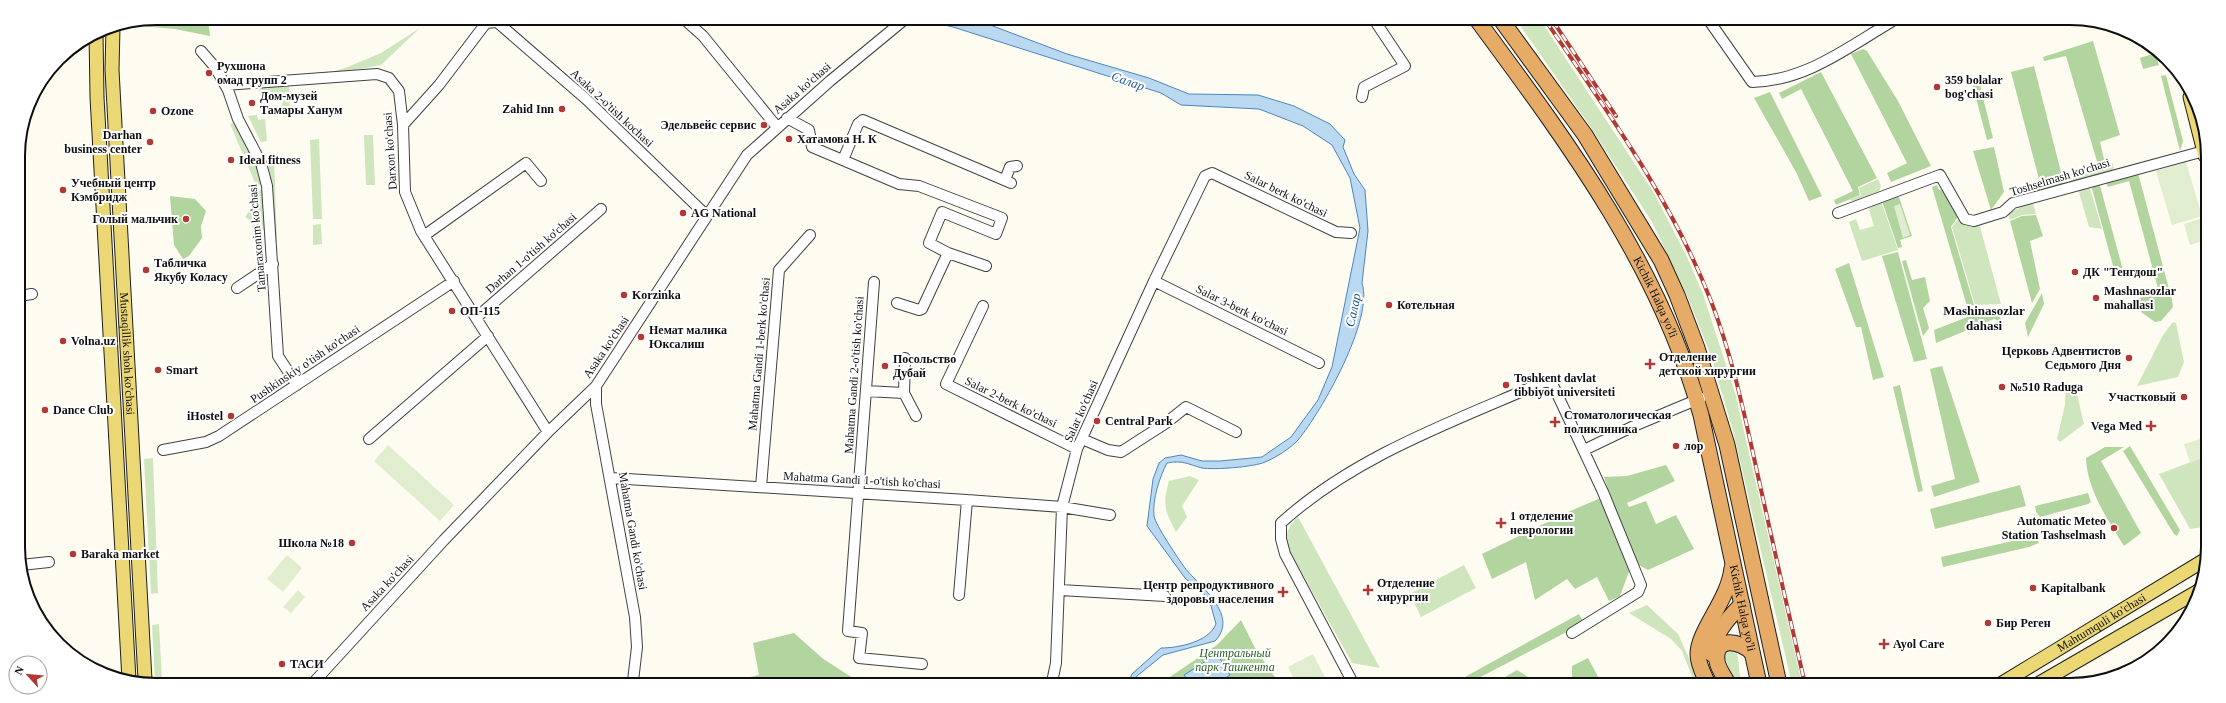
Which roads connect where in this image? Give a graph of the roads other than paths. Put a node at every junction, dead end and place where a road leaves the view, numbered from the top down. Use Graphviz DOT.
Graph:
graph roads {
  1 [pos="484,25"];
  2 [pos="500,25"];
  3 [pos="691,25"];
  4 [pos="897,25"];
  5 [pos="1378,25"];
  6 [pos="1481,25"];
  7 [pos="1505,25"];
  8 [pos="1712,25"];
  9 [pos="1886,25"];
  10 [pos="113,32"];
  11 [pos="96,39"];
  12 [pos="201,51"];
  13 [pos="225,85"];
  14 [pos="1362,97"];
  15 [pos="787,118"];
  16 [pos="403,125"];
  17 [pos="777,127"];
  18 [pos="2201,155"];
  19 [pos="844,160"];
  20 [pos="1017,166"];
  21 [pos="1212,173"];
  22 [pos="540,181"];
  23 [pos="947,198"];
  24 [pos="602,209"];
  25 [pos="942,212"];
  26 [pos="1838,213"];
  27 [pos="707,216"];
  28 [pos="1351,233"];
  29 [pos="810,235"];
  30 [pos="425,236"];
  31 [pos="948,253"];
  32 [pos="273,264"];
  33 [pos="986,266"];
  34 [pos="454,281"];
  35 [pos="1154,281"];
  36 [pos="874,282"];
  37 [pos="238,288"];
  38 [pos="32,294"];
  39 [pos="25,295"];
  40 [pos="897,303"];
  41 [pos="983,306"];
  42 [pos="477,317"];
  43 [pos="488,336"];
  44 [pos="905,358"];
  45 [pos="1319,362"];
  46 [pos="298,385"];
  47 [pos="596,386"];
  48 [pos="866,391"];
  49 [pos="904,394"];
  50 [pos="1712,394"];
  51 [pos="1697,400"];
  52 [pos="916,416"];
  53 [pos="548,432"];
  54 [pos="1236,432"];
  55 [pos="369,439"];
  56 [pos="1082,439"];
  57 [pos="1077,449"];
  58 [pos="163,450"];
  59 [pos="1584,450"];
  60 [pos="611,478"];
  61 [pos="761,487"];
  62 [pos="859,494"];
  63 [pos="967,500"];
  64 [pos="1062,507"];
  65 [pos="1110,515"];
  66 [pos="1733,561"];
  67 [pos="49,562"];
  68 [pos="2200,563"];
  69 [pos="26,564"];
  70 [pos="1060,590"];
  71 [pos="959,595"];
  72 [pos="2192,595"];
  73 [pos="1165,596"];
  74 [pos="1742,604"];
  75 [pos="2188,604"];
  76 [pos="2161,612"];
  77 [pos="1572,633"];
  78 [pos="1752,653"];
  79 [pos="922,664"];
  80 [pos="1718,665"];
  81 [pos="128,675"];
  82 [pos="145,677"];
  83 [pos="318,678"];
  84 [pos="633,678"];
  85 [pos="1053,678"];
  86 [pos="1350,678"];
  87 [pos="1706,678"];
  88 [pos="1725,678"];
  89 [pos="1758,678"];
  90 [pos="1778,678"];
  91 [pos="2009,678"];
  92 [pos="2048,678"];
  1 -- 16 [label="street, Asaka 2-o'tish kochasi"];
  2 -- 27 [label="street, Asaka 2-o'tish kochasi"];
  3 -- 17 [label="street"];
  4 -- 15 [label="street, Asaka ko'chasi"];
  5 -- 14 [label="street"];
  6 -- 51 [label="highway, Kichik Halqa yo'li"];
  7 -- 50 [label="highway, Kichik Halqa yo'li"];
  8 -- 9 [label="street"];
  10 -- 82 [label="main road, Mustaqillik shoh ko'chasi"];
  11 -- 81 [label="main road, Mustaqillik shoh ko'chasi"];
  12 -- 13 [label="street, Tamaraxonim ko'chasi"];
  13 -- 16 [label="street, Darxon ko'chasi"];
  13 -- 32 [label="street, Tamaraxonim ko'chasi"];
  15 -- 17 [label="street, Asaka ko'chasi"];
  15 -- 19 [label="street"];
  16 -- 30 [label="street, Darxon ko'chasi"];
  17 -- 27 [label="street, Asaka ko'chasi"];
  18 -- 26 [label="street, Toshselmash ko'chasi"];
  19 -- 20 [label="street"];
  19 -- 23 [label="street"];
  21 -- 28 [label="street, Salar berk ko'chasi"];
  21 -- 35 [label="street, Salar ko'chasi"];
  22 -- 30 [label="street"];
  23 -- 25 [label="street"];
  23 -- 25 [label="street"];
  24 -- 42 [label="street, Darhan 1-o'tish ko'chasi"];
  25 -- 31 [label="street"];
  27 -- 47 [label="street, Asaka ko'chasi"];
  29 -- 61 [label="street, Mahatma Gandi 1-berk ko'chasi"];
  30 -- 34 [label="street, Darxon ko'chasi"];
  31 -- 33 [label="street"];
  31 -- 40 [label="street"];
  32 -- 37 [label="street"];
  32 -- 46 [label="street, Tamaraxonim ko'chasi"];
  34 -- 42 [label="street, Darxon ko'chasi"];
  34 -- 46 [label="street, Pushkinskiy o'tish ko'chasi"];
  35 -- 45 [label="street, Salar 3-berk ko'chasi"];
  35 -- 56 [label="street, Salar ko'chasi"];
  36 -- 48 [label="street, Mahatma Gandi 2-o'tish ko'chasi"];
  38 -- 39 [label="street"];
  41 -- 57 [label="street, Salar 2-berk ko'chasi"];
  42 -- 43 [label="street, Darxon ko'chasi"];
  43 -- 53 [label="street, Darxon ko'chasi"];
  43 -- 55 [label="street"];
  44 -- 49 [label="street"];
  46 -- 58 [label="street, Pushkinskiy o'tish ko'chasi"];
  47 -- 53 [label="street, Asaka ko'chasi"];
  47 -- 60 [label="street, Mahatma Gandi ko'chasi"];
  48 -- 49 [label="street"];
  48 -- 62 [label="street, Mahatma Gandi 2-o'tish ko'chasi"];
  49 -- 52 [label="street"];
  50 -- 51 [label="street"];
  50 -- 90 [label="highway, Kichik Halqa yo'li"];
  51 -- 59 [label="street"];
  51 -- 66 [label="highway, Kichik Halqa yo'li"];
  53 -- 83 [label="street, Asaka ko'chasi"];
  54 -- 56 [label="street"];
  56 -- 57 [label="street, Salar ko'chasi"];
  57 -- 64 [label="street, Salar ko'chasi"];
  59 -- 77 [label="street"];
  59 -- 86 [label="street"];
  60 -- 61 [label="street, Mahatma Gandi 1-o'tish ko'chasi"];
  60 -- 84 [label="street, Mahatma Gandi ko'chasi"];
  61 -- 62 [label="street, Mahatma Gandi 1-o'tish ko'chasi"];
  62 -- 63 [label="street, Mahatma Gandi 1-o'tish ko'chasi"];
  62 -- 79 [label="street, Mahatma Gandi 2-o'tish ko'chasi"];
  63 -- 64 [label="street, Mahatma Gandi 1-o'tish ko'chasi"];
  63 -- 71 [label="street"];
  64 -- 65 [label="street, Mahatma Gandi 1-o'tish ko'chasi"];
  64 -- 70 [label="street, Salar ko'chasi"];
  66 -- 74 [label="highway, Kichik Halqa yo'li"];
  66 -- 87 [label="highway"];
  67 -- 69 [label="street"];
  68 -- 91 [label="main road, Mahtumquli ko'chasi"];
  70 -- 73 [label="street"];
  70 -- 85 [label="street, Salar ko'chasi"];
  72 -- 76 [label="main road, Mahtumquli ko'chasi"];
  74 -- 78 [label="highway, Kichik Halqa yo'li"];
  74 -- 80 [label="highway"];
  75 -- 76 [label="main road"];
  76 -- 92 [label="main road, Mahtumquli ko'chasi"];
  78 -- 80 [label="highway"];
  78 -- 89 [label="highway, Kichik Halqa yo'li"];
  80 -- 88 [label="highway"];
}
